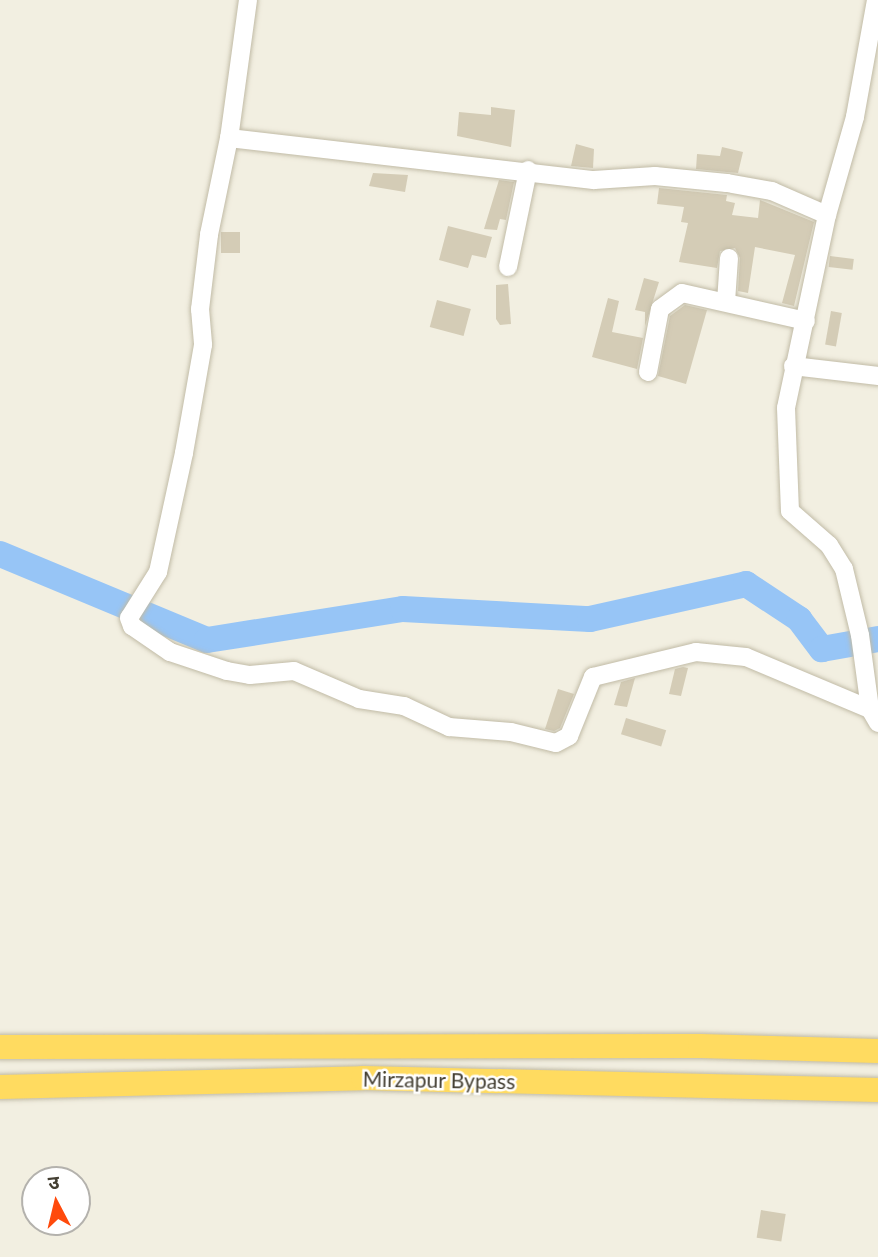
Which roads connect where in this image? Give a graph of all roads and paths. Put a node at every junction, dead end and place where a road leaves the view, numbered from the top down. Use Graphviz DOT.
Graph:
graph roads {
  1 [pos="248,0"];
  2 [pos="876,0"];
  3 [pos="229,138"];
  4 [pos="528,170"];
  5 [pos="827,215"];
  6 [pos="729,258"];
  7 [pos="508,267"];
  8 [pos="726,302"];
  9 [pos="806,321"];
  10 [pos="793,366"];
  11 [pos="648,373"];
  12 [pos="878,376"];
  13 [pos="874,716"];
  14 [pos="0,1047"];
  15 [pos="878,1051"];
  16 [pos="0,1087"];
  17 [pos="878,1090"];
  1 -- 3 [label="street"];
  2 -- 5 [label="street"];
  3 -- 4 [label="street"];
  3 -- 13 [label="street"];
  4 -- 5 [label="street"];
  4 -- 7 [label="street"];
  5 -- 9 [label="street"];
  6 -- 8 [label="street"];
  8 -- 9 [label="street"];
  8 -- 11 [label="street"];
  9 -- 10 [label="street"];
  10 -- 12 [label="street"];
  10 -- 13 [label="street"];
  14 -- 15 [label="highway"];
  16 -- 17 [label="highway, Mirzapur Bypass"];
}
